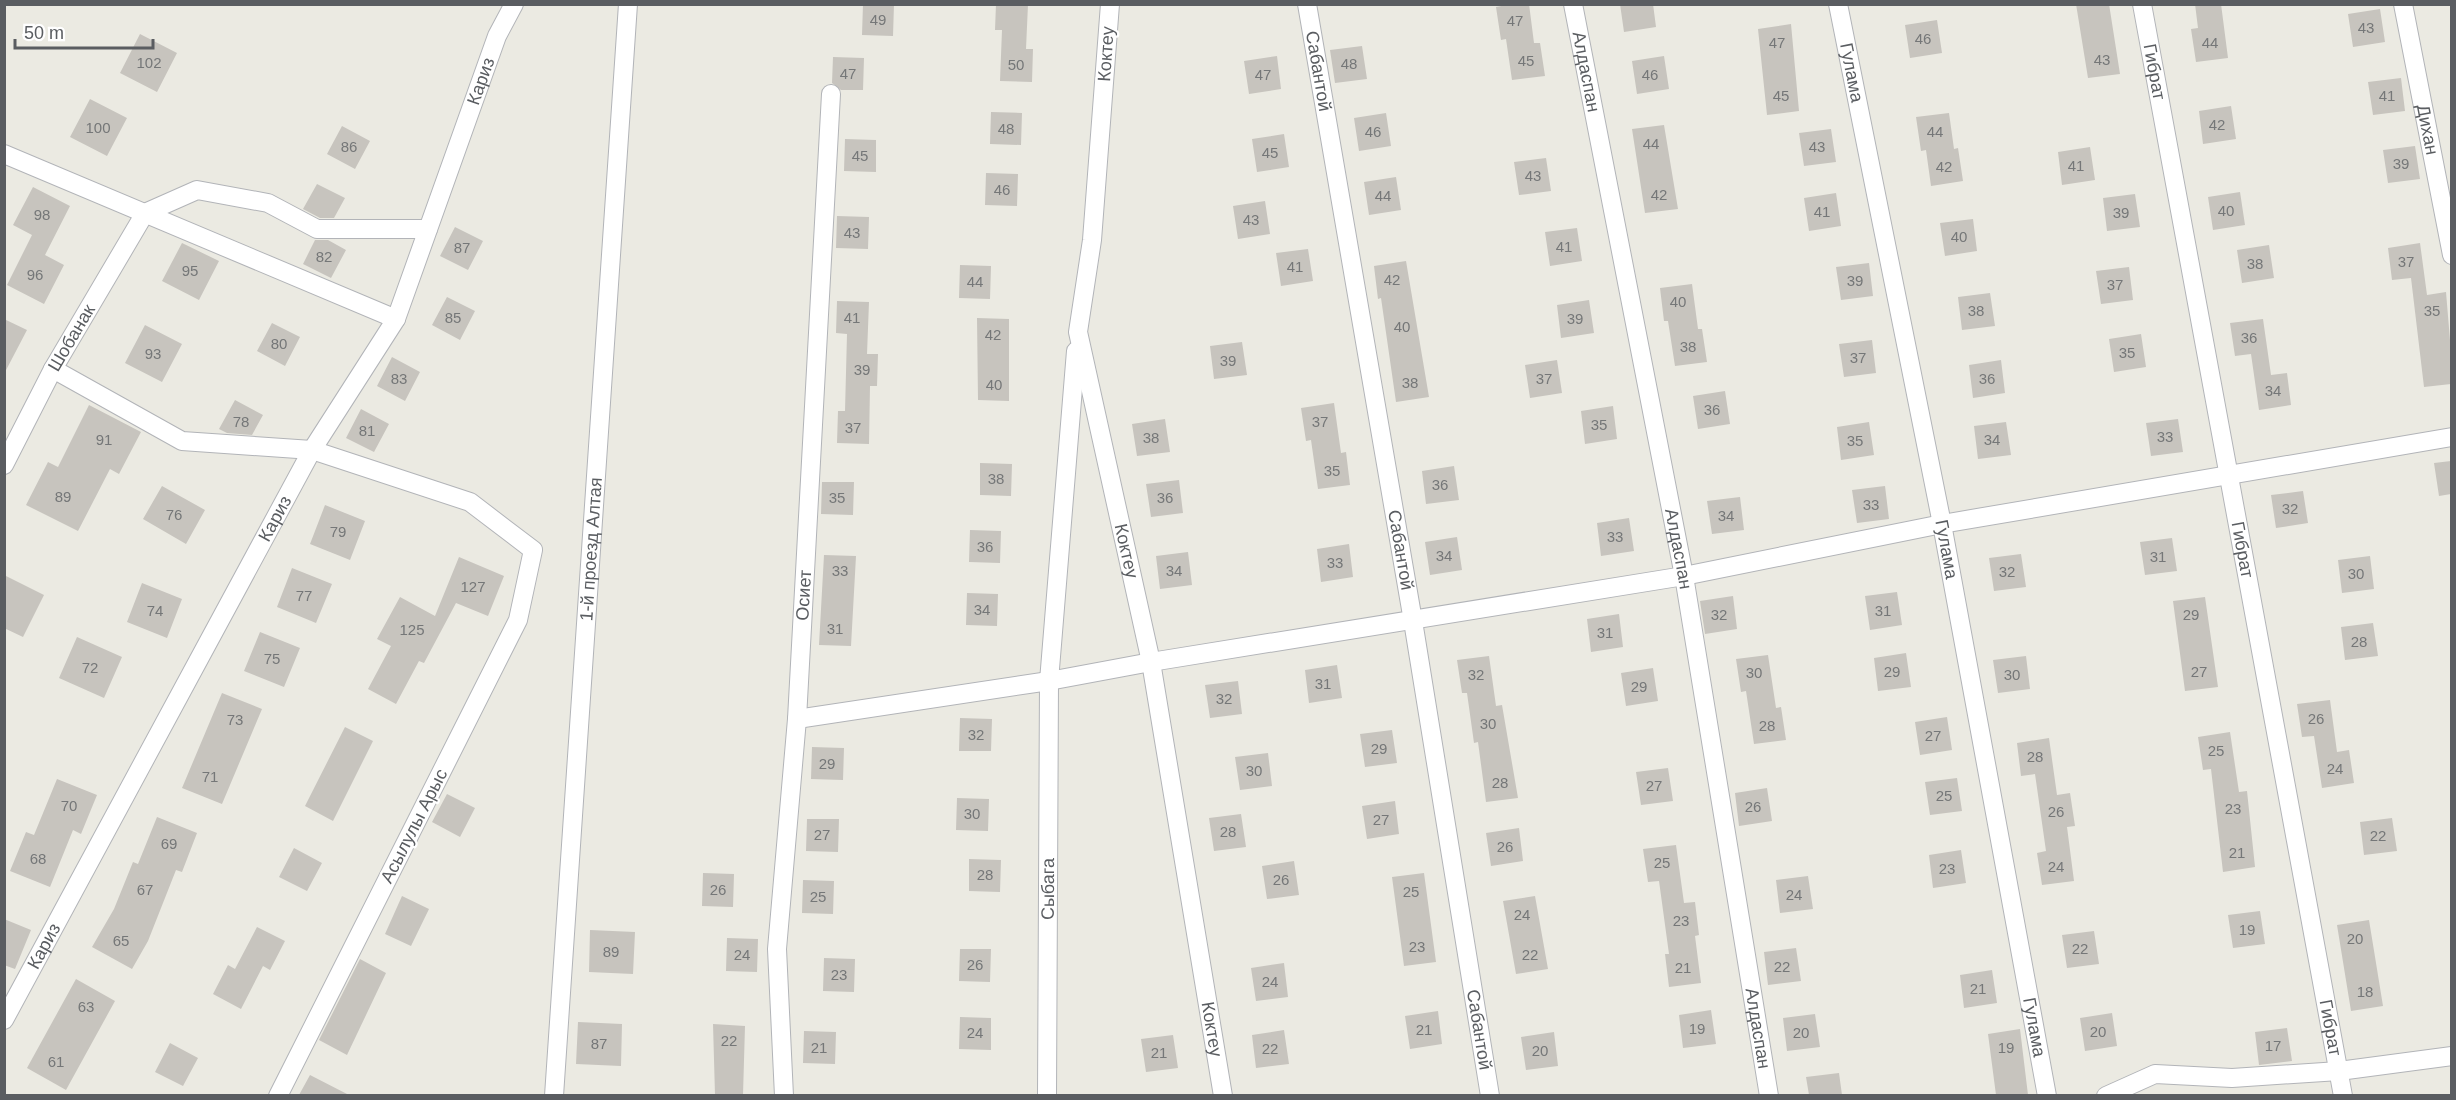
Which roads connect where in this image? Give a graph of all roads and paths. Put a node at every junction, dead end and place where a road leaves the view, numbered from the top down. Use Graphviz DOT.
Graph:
graph roads {
  1 [pos="514,4"];
  2 [pos="628,4"];
  3 [pos="1110,4"];
  4 [pos="1307,4"];
  5 [pos="1573,4"];
  6 [pos="1838,4"];
  7 [pos="2142,4"];
  8 [pos="2403,4"];
  9 [pos="831,94"];
  10 [pos="4,154"];
  11 [pos="145,213"];
  12 [pos="428,229"];
  13 [pos="2451,255"];
  14 [pos="396,319"];
  15 [pos="1078,332"];
  16 [pos="53,369"];
  17 [pos="2451,437"];
  18 [pos="312,450"];
  19 [pos="4,465"];
  20 [pos="2229,475"];
  21 [pos="1942,524"];
  22 [pos="1684,576"];
  23 [pos="1413,621"];
  24 [pos="1151,662"];
  25 [pos="1049,681"];
  26 [pos="797,719"];
  27 [pos="4,1020"];
  28 [pos="2451,1056"];
  29 [pos="2339,1071"];
  30 [pos="278,1095"];
  31 [pos="554,1095"];
  32 [pos="784,1095"];
  33 [pos="1047,1095"];
  34 [pos="1223,1095"];
  35 [pos="1490,1095"];
  36 [pos="1769,1095"];
  37 [pos="2047,1095"];
  38 [pos="2106,1095"];
  39 [pos="2343,1095"];
  1 -- 12 [label="street, Кариз"];
  2 -- 31 [label="street, 1-й проезд Алтая"];
  3 -- 15 [label="street, Коктеу"];
  4 -- 23 [label="street, Сабантой"];
  5 -- 22 [label="street, Алдаспан"];
  6 -- 21 [label="street, Гулама"];
  7 -- 20 [label="street, Гибрат"];
  8 -- 13 [label="street, Дихан"];
  9 -- 26 [label="street, Осиет"];
  10 -- 11 [label="street"];
  11 -- 12 [label="street"];
  11 -- 14 [label="street"];
  11 -- 16 [label="street, Шобанак"];
  12 -- 14 [label="street, Кариз"];
  14 -- 18 [label="street, Кариз"];
  15 -- 24 [label="street, Коктеу"];
  15 -- 25 [label="street, Сыбага"];
  16 -- 18 [label="street"];
  16 -- 19 [label="street, Шобанак"];
  17 -- 20 [label="street"];
  18 -- 27 [label="street, Кариз"];
  18 -- 30 [label="street, Асылулы Арыс"];
  20 -- 21 [label="street"];
  20 -- 29 [label="street, Гибрат"];
  21 -- 22 [label="street"];
  21 -- 37 [label="street, Гулама"];
  22 -- 23 [label="street"];
  22 -- 36 [label="street, Алдаспан"];
  23 -- 24 [label="street"];
  23 -- 35 [label="street, Сабантой"];
  24 -- 25 [label="street"];
  24 -- 34 [label="street, Коктеу"];
  25 -- 26 [label="street"];
  25 -- 33 [label="street, Сыбага"];
  26 -- 32 [label="street, Осиет"];
  28 -- 29 [label="street"];
  29 -- 38 [label="street"];
  29 -- 39 [label="street, Гибрат"];
}
